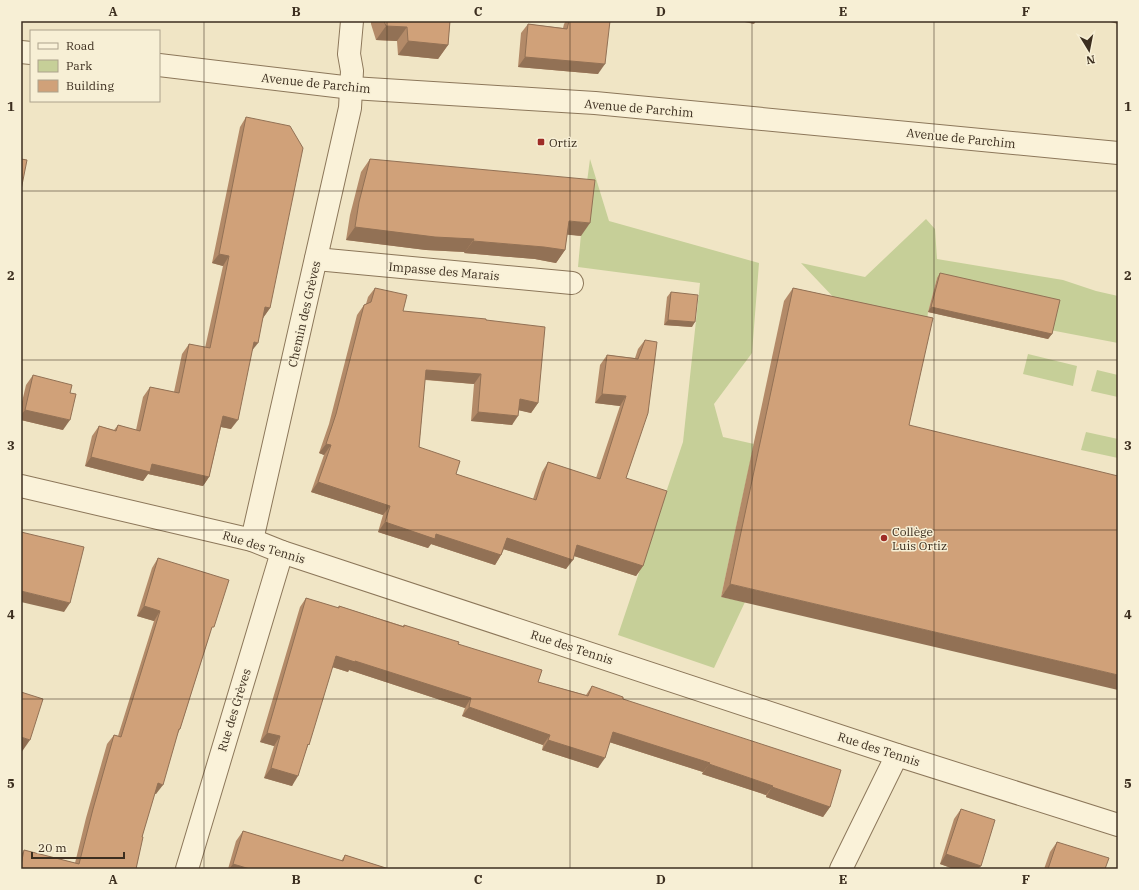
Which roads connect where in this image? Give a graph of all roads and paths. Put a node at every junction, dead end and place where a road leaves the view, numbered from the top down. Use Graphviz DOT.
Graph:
graph roads {
  1 [pos="352,21"];
  2 [pos="160,65"];
  3 [pos="352,88"];
  4 [pos="1118,153"];
  5 [pos="316,259"];
  6 [pos="572,283"];
  7 [pos="21,486"];
  8 [pos="252,540"];
  9 [pos="282,552"];
  10 [pos="897,755"];
  11 [pos="1118,825"];
  12 [pos="187,869"];
  13 [pos="841,869"];
  1 -- 3 [label="street, Chemin des Grèves"];
  2 -- 3 [label="street, Avenue de Parchim"];
  3 -- 4 [label="street, Avenue de Parchim"];
  3 -- 5 [label="street, Chemin des Grèves"];
  5 -- 6 [label="street, Impasse des Marais"];
  5 -- 8 [label="street, Chemin des Grèves"];
  7 -- 8 [label="street, Rue des Tennis"];
  8 -- 9 [label="street, Rue des Tennis"];
  9 -- 10 [label="street, Rue des Tennis"];
  9 -- 12 [label="street, Rue des Grèves"];
  10 -- 11 [label="street, Rue des Tennis"];
  10 -- 13 [label="street"];
}
